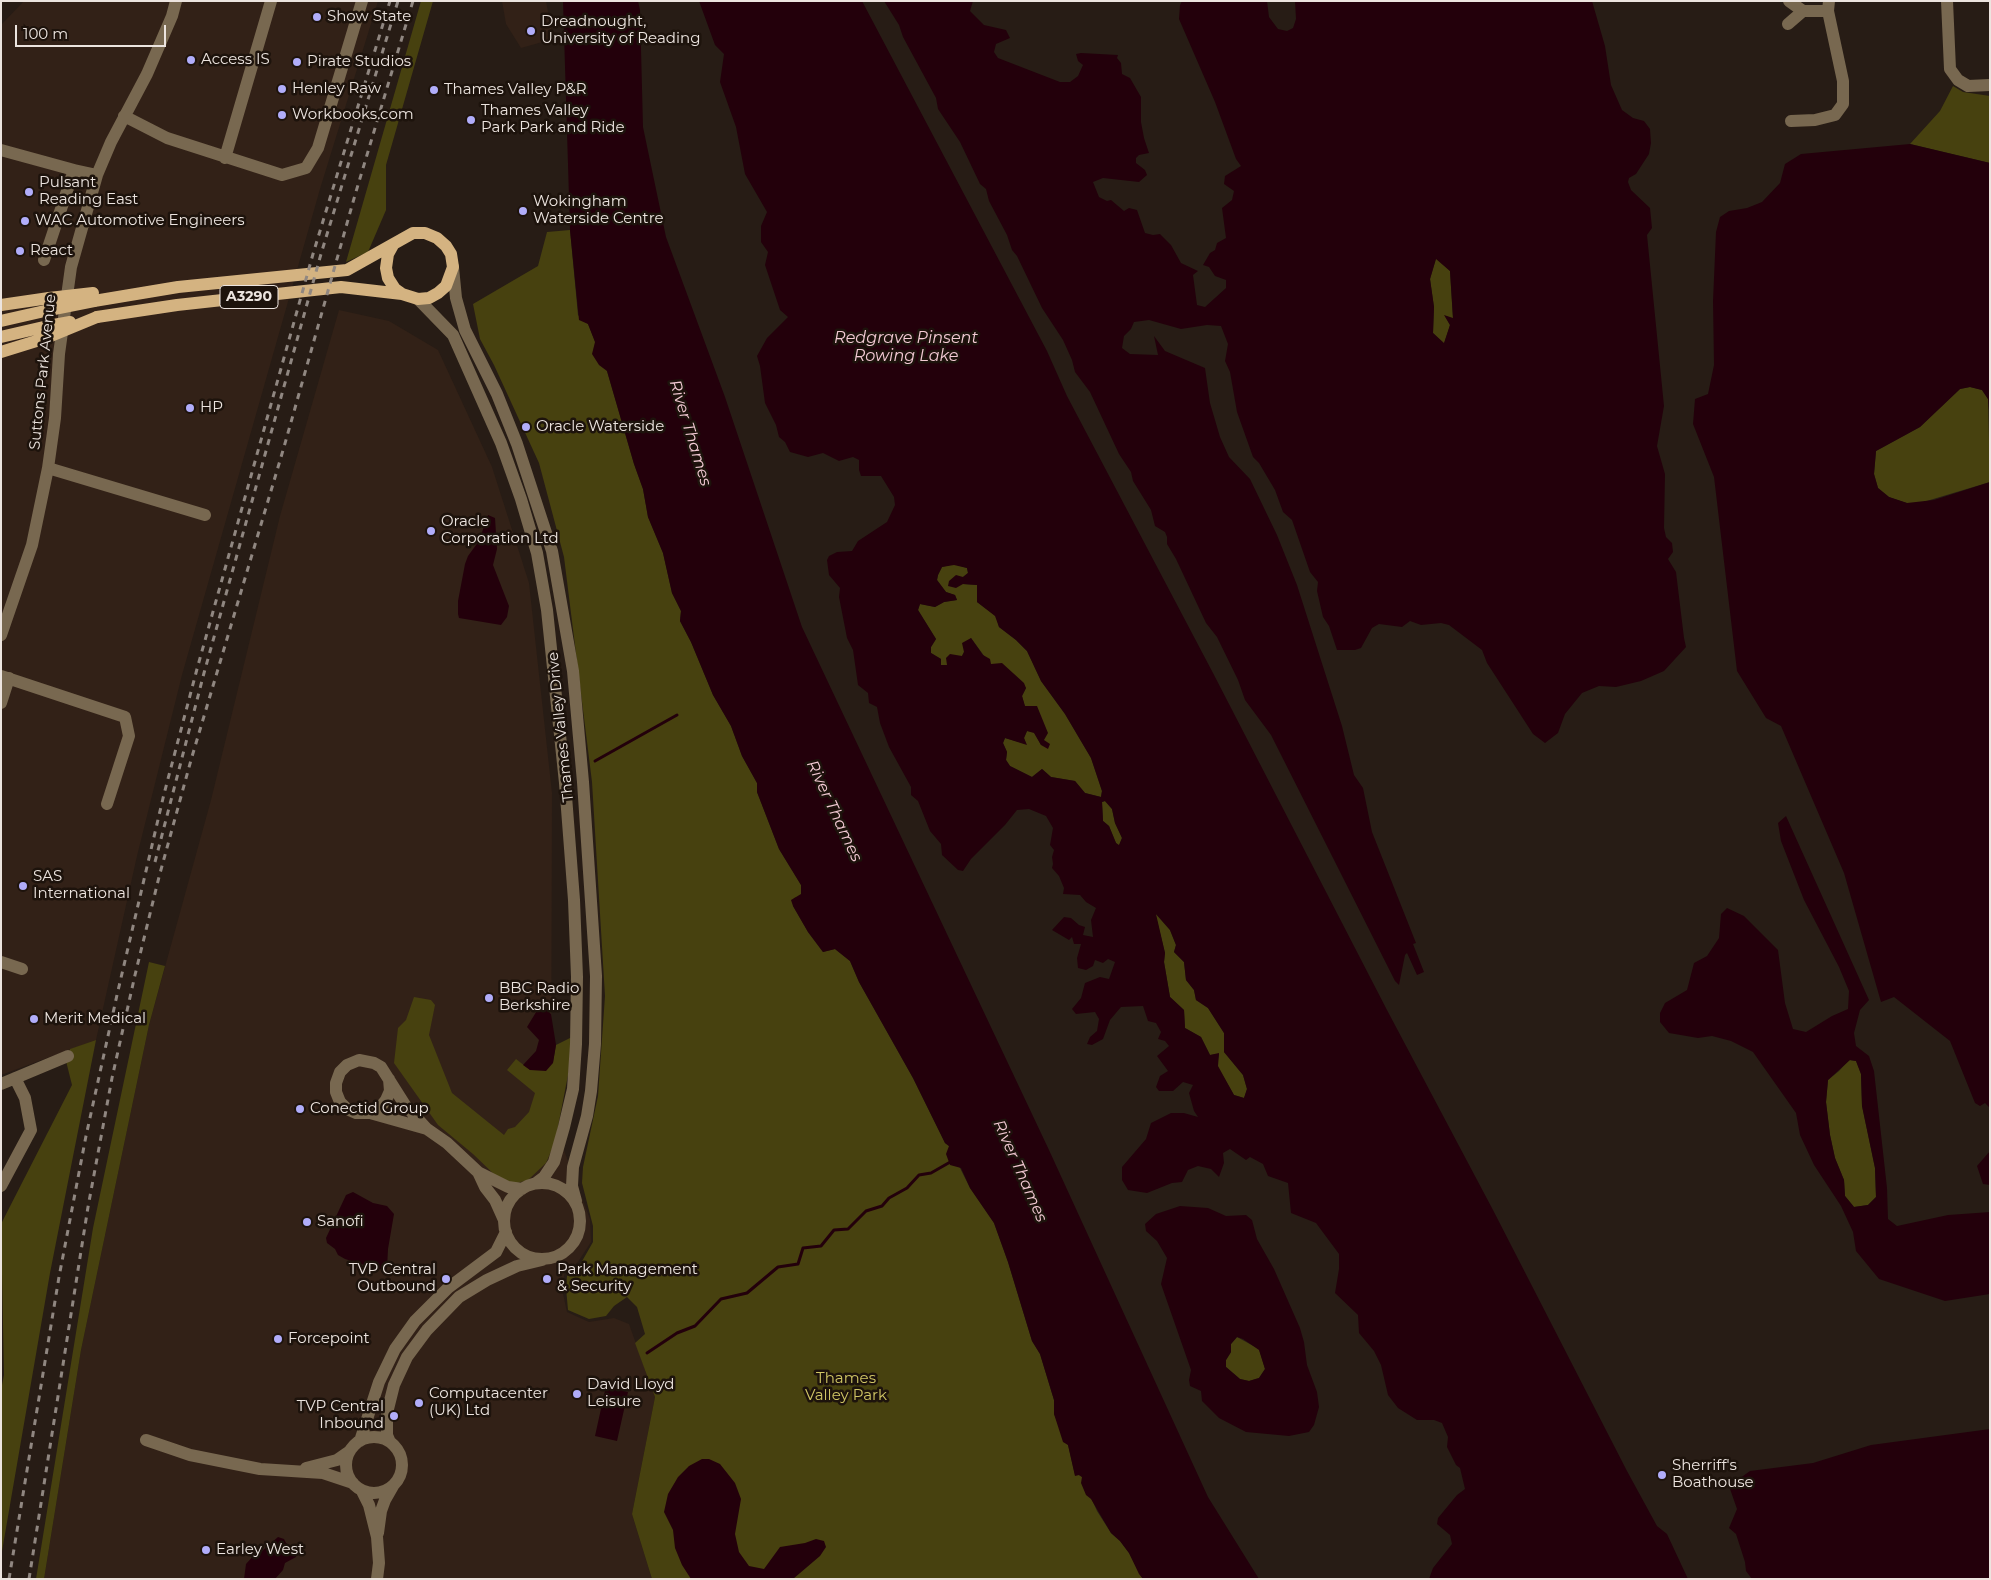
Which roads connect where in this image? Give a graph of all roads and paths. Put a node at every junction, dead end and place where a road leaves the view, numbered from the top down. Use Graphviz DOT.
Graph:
graph roads {
  1 [pos="176,1"];
  2 [pos="271,1"];
  3 [pos="362,1"];
  4 [pos="1789,1"];
  5 [pos="1947,1"];
  6 [pos="1828,6"];
  7 [pos="1803,11"];
  8 [pos="1788,24"];
  9 [pos="1990,85"];
  10 [pos="124,116"];
  11 [pos="1791,121"];
  12 [pos="1,150"];
  13 [pos="225,158"];
  14 [pos="74,170"];
  15 [pos="97,175"];
  16 [pos="393,245"];
  17 [pos="44,260"];
  18 [pos="453,267"];
  19 [pos="402,294"];
  20 [pos="418,300"];
  21 [pos="49,304"];
  22 [pos="1,305"];
  23 [pos="1,321"];
  24 [pos="47,332"];
  25 [pos="1,337"];
  26 [pos="1,352"];
  27 [pos="48,468"];
  28 [pos="205,515"];
  29 [pos="1,635"];
  30 [pos="5,677"];
  31 [pos="1,703"];
  32 [pos="107,804"];
  33 [pos="1,962"];
  34 [pos="22,970"];
  35 [pos="68,1056"];
  36 [pos="15,1078"];
  37 [pos="389,1079"];
  38 [pos="1,1084"];
  39 [pos="370,1113"];
  40 [pos="427,1129"];
  41 [pos="478,1172"];
  42 [pos="536,1183"];
  43 [pos="1,1186"];
  44 [pos="522,1189"];
  45 [pos="576,1201"];
  46 [pos="505,1226"];
  47 [pos="542,1260"];
  48 [pos="146,1440"];
  49 [pos="360,1441"];
  50 [pos="390,1442"];
  51 [pos="350,1451"];
  52 [pos="281,1471"];
  53 [pos="393,1486"];
  54 [pos="357,1487"];
  55 [pos="377,1537"];
  56 [pos="379,1563"];
  57 [pos="377,1579"];
  58 [pos="387,1579"];
  1 -- 10 [label="street, Suttons Park Avenue"];
  2 -- 13 [label="street"];
  3 -- 13 [label="street"];
  4 -- 7 [label="street"];
  5 -- 9 [label="street"];
  6 -- 7 [label="street"];
  6 -- 11 [label="street"];
  7 -- 8 [label="street"];
  10 -- 13 [label="street"];
  10 -- 15 [label="street, Suttons Park Avenue"];
  12 -- 14 [label="street"];
  14 -- 15 [label="street"];
  14 -- 17 [label="street"];
  15 -- 27 [label="street, Suttons Park Avenue"];
  16 -- 18 [label="main road"];
  16 -- 19 [label="main road"];
  16 -- 21 [label="main road, A3290, bridge"];
  18 -- 20 [label="main road"];
  18 -- 45 [label="street, Thames Valley Drive"];
  19 -- 20 [label="main road"];
  19 -- 24 [label="main road, A3290, bridge"];
  20 -- 42 [label="street, Thames Valley Drive"];
  21 -- 22 [label="main road, A3290"];
  21 -- 23 [label="main road, A3290"];
  24 -- 25 [label="main road, A3290"];
  24 -- 26 [label="main road, A3290"];
  27 -- 28 [label="street"];
  27 -- 29 [label="street, Suttons Park Avenue"];
  30 -- 31 [label="street"];
  30 -- 32 [label="street"];
  33 -- 34 [label="street"];
  35 -- 36 [label="street"];
  36 -- 38 [label="street"];
  36 -- 43 [label="street"];
  37 -- 39 [label="street"];
  37 -- 39 [label="street"];
  37 -- 40 [label="street"];
  39 -- 40 [label="street"];
  40 -- 41 [label="street"];
  41 -- 44 [label="street"];
  41 -- 46 [label="street"];
  42 -- 44 [label="street"];
  42 -- 45 [label="street"];
  44 -- 46 [label="street"];
  45 -- 47 [label="street"];
  46 -- 47 [label="street"];
  46 -- 49 [label="street"];
  47 -- 50 [label="street"];
  48 -- 52 [label="street"];
  49 -- 50 [label="street"];
  49 -- 51 [label="street"];
  50 -- 53 [label="street"];
  51 -- 52 [label="street"];
  51 -- 54 [label="street"];
  52 -- 54 [label="street"];
  53 -- 54 [label="street"];
  53 -- 55 [label="street"];
  54 -- 55 [label="street"];
  55 -- 56 [label="street"];
  56 -- 57 [label="street"];
  56 -- 58 [label="street"];
}
